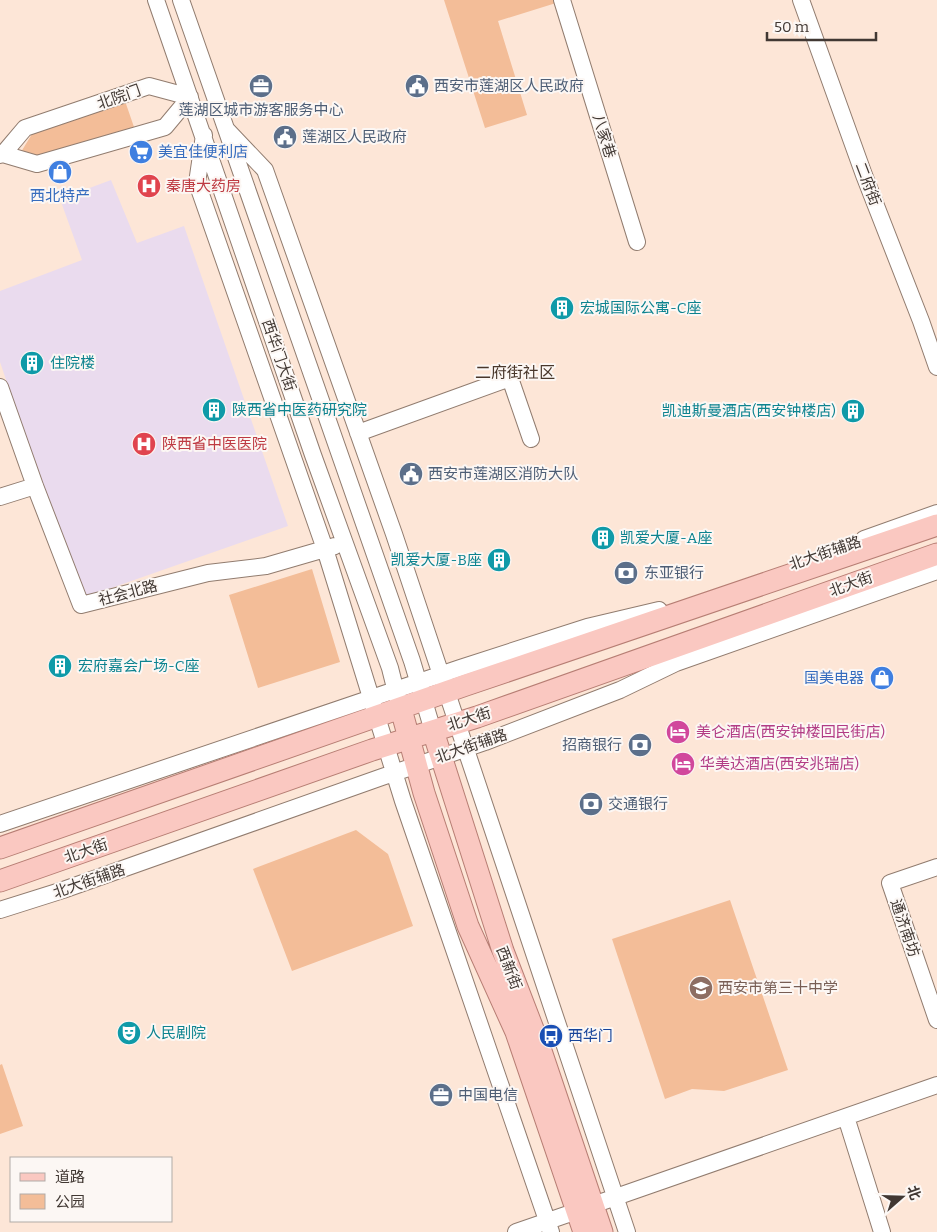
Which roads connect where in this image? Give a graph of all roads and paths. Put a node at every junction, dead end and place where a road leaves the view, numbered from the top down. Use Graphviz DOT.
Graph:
graph roads {
  1 [pos="156,0"];
  2 [pos="181,0"];
  3 [pos="562,0"];
  4 [pos="801,0"];
  5 [pos="190,97"];
  6 [pos="226,130"];
  7 [pos="204,135"];
  8 [pos="2,154"];
  9 [pos="637,242"];
  10 [pos="937,367"];
  11 [pos="0,386"];
  12 [pos="358,433"];
  13 [pos="531,439"];
  14 [pos="35,486"];
  15 [pos="0,497"];
  16 [pos="937,513"];
  17 [pos="937,525"];
  18 [pos="344,544"];
  19 [pos="326,549"];
  20 [pos="937,554"];
  21 [pos="937,571"];
  22 [pos="443,684"];
  23 [pos="421,692"];
  24 [pos="398,700"];
  25 [pos="375,708"];
  26 [pos="457,723"];
  27 [pos="433,731"];
  28 [pos="409,738"];
  29 [pos="386,745"];
  30 [pos="464,749"];
  31 [pos="440,757"];
  32 [pos="416,765"];
  33 [pos="394,772"];
  34 [pos="0,824"];
  35 [pos="0,848"];
  36 [pos="937,867"];
  37 [pos="0,881"];
  38 [pos="0,910"];
  39 [pos="937,1020"];
  40 [pos="937,1086"];
  41 [pos="846,1117"];
  42 [pos="615,1198"];
  43 [pos="585,1208"];
  44 [pos="549,1227"];
  45 [pos="516,1232"];
  46 [pos="584,1232"];
  47 [pos="602,1232"];
  48 [pos="627,1232"];
  49 [pos="882,1232"];
  1 -- 5 [label="street, 西华门大街"];
  2 -- 6 [label="street, 西华门大街"];
  3 -- 9 [label="street, 八家巷"];
  4 -- 10 [label="street, 二府街"];
  5 -- 7 [label="street, 西华门大街"];
  5 -- 8 [label="street, 北院门"];
  5 -- 8 [label="street, 北院门"];
  6 -- 12 [label="street"];
  6 -- 23 [label="street, 西华门大街"];
  7 -- 18 [label="street, 西华门大街"];
  7 -- 19 [label="street"];
  11 -- 14 [label="street, 社会北路"];
  12 -- 13 [label="street"];
  12 -- 22 [label="street"];
  14 -- 15 [label="street"];
  14 -- 19 [label="street, 社会北路"];
  16 -- 22 [label="street, 北大街辅路"];
  17 -- 22 [label="main road, 北大街"];
  18 -- 19 [label="street, 社会北路"];
  18 -- 24 [label="street, 西华门大街"];
  19 -- 25 [label="street"];
  20 -- 26 [label="main road, 北大街"];
  21 -- 30 [label="street, 北大街辅路"];
  22 -- 23 [label="main road, 北大街"];
  22 -- 26 [label="street"];
  23 -- 24 [label="main road, 北大街"];
  23 -- 27 [label="street, 西新街"];
  24 -- 25 [label="main road, 北大街"];
  24 -- 28 [label="main road, 西新街"];
  25 -- 29 [label="street"];
  25 -- 34 [label="street"];
  25 -- 35 [label="main road, 北大街"];
  26 -- 27 [label="main road, 北大街"];
  26 -- 30 [label="street"];
  27 -- 28 [label="main road, 北大街"];
  27 -- 31 [label="main road, 西新街"];
  28 -- 29 [label="main road, 北大街"];
  28 -- 32 [label="main road, 西新街"];
  29 -- 33 [label="street"];
  29 -- 37 [label="main road, 北大街"];
  30 -- 31 [label="street, 北大街辅路"];
  30 -- 42 [label="street"];
  31 -- 32 [label="street, 北大街辅路"];
  31 -- 43 [label="main road, 西新街"];
  32 -- 33 [label="street, 北大街辅路"];
  32 -- 43 [label="main road, 西新街"];
  33 -- 38 [label="street, 北大街辅路"];
  33 -- 44 [label="street"];
  36 -- 39 [label="street, 通济南坊"];
  40 -- 41 [label="street"];
  41 -- 42 [label="street"];
  41 -- 49 [label="street"];
  42 -- 43 [label="street"];
  42 -- 48 [label="street"];
  43 -- 44 [label="street"];
  43 -- 46 [label="main road, 西新街"];
  43 -- 47 [label="main road, 西新街"];
  44 -- 45 [label="street"];
}
